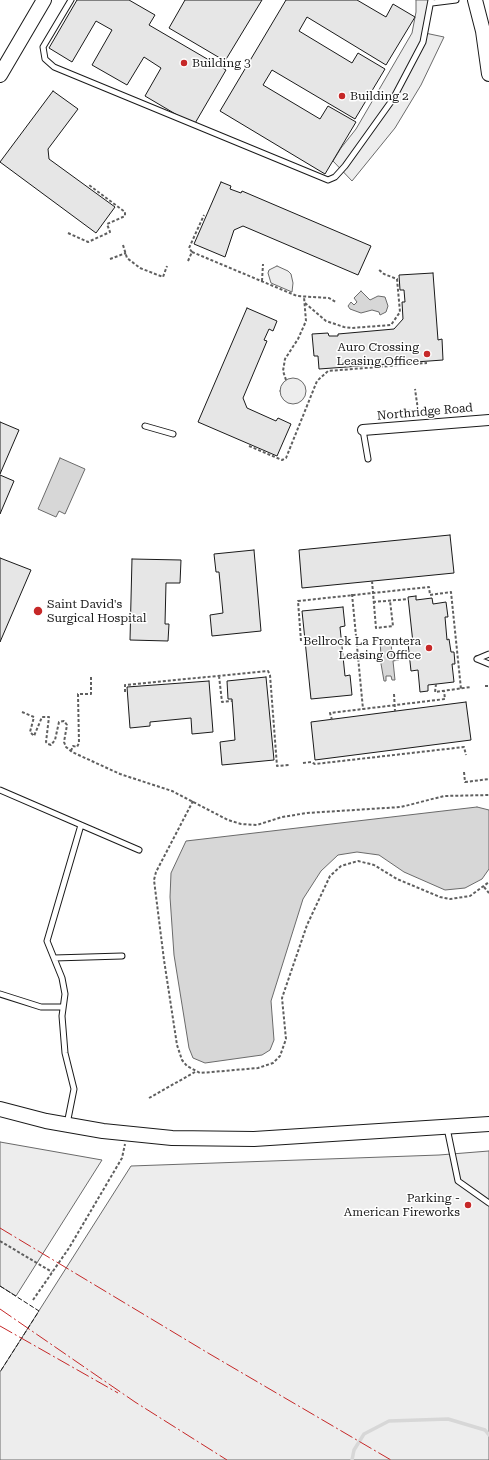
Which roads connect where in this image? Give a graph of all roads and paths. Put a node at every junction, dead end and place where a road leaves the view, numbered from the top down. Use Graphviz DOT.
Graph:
graph roads {
  1 [pos="44,0"];
  2 [pos="71,0"];
  3 [pos="456,0"];
  4 [pos="476,0"];
  5 [pos="432,2"];
  6 [pos="489,68"];
  7 [pos="0,75"];
  8 [pos="88,185"];
  9 [pos="204,215"];
  10 [pos="68,233"];
  11 [pos="123,245"];
  12 [pos="192,252"];
  13 [pos="126,253"];
  14 [pos="110,259"];
  15 [pos="188,261"];
  16 [pos="263,264"];
  17 [pos="167,266"];
  18 [pos="378,269"];
  19 [pos="262,281"];
  20 [pos="304,297"];
  21 [pos="336,302"];
  22 [pos="305,303"];
  23 [pos="427,363"];
  24 [pos="286,380"];
  25 [pos="415,389"];
  26 [pos="306,396"];
  27 [pos="310,398"];
  28 [pos="408,415"];
  29 [pos="489,420"];
  30 [pos="145,426"];
  31 [pos="363,430"];
  32 [pos="173,434"];
  33 [pos="249,446"];
  34 [pos="368,459"];
  35 [pos="372,581"];
  36 [pos="373,592"];
  37 [pos="352,594"];
  38 [pos="408,599"];
  39 [pos="390,601"];
  40 [pos="373,602"];
  41 [pos="302,641"];
  42 [pos="489,654"];
  43 [pos="489,664"];
  44 [pos="91,675"];
  45 [pos="220,676"];
  46 [pos="436,684"];
  47 [pos="485,686"];
  48 [pos="489,686"];
  49 [pos="471,688"];
  50 [pos="461,689"];
  51 [pos="444,691"];
  52 [pos="125,692"];
  53 [pos="394,694"];
  54 [pos="232,701"];
  55 [pos="395,705"];
  56 [pos="364,709"];
  57 [pos="395,711"];
  58 [pos="22,712"];
  59 [pos="332,720"];
  60 [pos="71,751"];
  61 [pos="466,756"];
  62 [pos="303,764"];
  63 [pos="289,765"];
  64 [pos="464,772"];
  65 [pos="489,779"];
  66 [pos="0,790"];
  67 [pos="489,795"];
  68 [pos="193,802"];
  69 [pos="81,826"];
  70 [pos="139,850"];
  71 [pos="489,882"];
  72 [pos="484,887"];
  73 [pos="489,893"];
  74 [pos="122,956"];
  75 [pos="54,958"];
  76 [pos="0,994"];
  77 [pos="63,1007"];
  78 [pos="195,1071"];
  79 [pos="149,1098"];
  80 [pos="0,1109"];
  81 [pos="489,1124"];
  82 [pos="67,1125"];
  83 [pos="447,1127"];
  84 [pos="127,1133"];
  85 [pos="489,1203"];
  86 [pos="0,1241"];
  87 [pos="52,1272"];
  88 [pos="33,1300"];
  1 -- 7 [label="main road"];
  2 -- 5 [label="lane"];
  3 -- 5 [label="lane"];
  4 -- 6 [label="main road"];
  8 -- 10 [label="path"];
  9 -- 12 [label="path"];
  11 -- 13 [label="path"];
  12 -- 15 [label="path"];
  12 -- 19 [label="path"];
  13 -- 14 [label="path"];
  13 -- 17 [label="path"];
  16 -- 19 [label="path"];
  18 -- 22 [label="path"];
  19 -- 20 [label="path"];
  20 -- 21 [label="path"];
  20 -- 22 [label="path"];
  22 -- 24 [label="path"];
  23 -- 27 [label="path"];
  25 -- 28 [label="path"];
  26 -- 27 [label="path"];
  27 -- 33 [label="path"];
  29 -- 31 [label="street, Northridge Road"];
  30 -- 32 [label="lane"];
  31 -- 34 [label="lane"];
  35 -- 36 [label="path"];
  36 -- 37 [label="path"];
  36 -- 40 [label="path"];
  36 -- 50 [label="path"];
  37 -- 41 [label="path"];
  37 -- 56 [label="path"];
  38 -- 39 [label="path"];
  39 -- 40 [label="path"];
  39 -- 40 [label="path"];
  42 -- 43 [label="lane"];
  44 -- 60 [label="path"];
  45 -- 52 [label="path"];
  45 -- 54 [label="path"];
  45 -- 63 [label="path"];
  46 -- 51 [label="path"];
  47 -- 48 [label="path"];
  49 -- 50 [label="path"];
  50 -- 51 [label="path"];
  51 -- 55 [label="path"];
  53 -- 55 [label="path"];
  55 -- 56 [label="path"];
  55 -- 57 [label="path"];
  56 -- 59 [label="path"];
  58 -- 60 [label="path"];
  60 -- 68 [label="path"];
  61 -- 62 [label="path"];
  64 -- 65 [label="path"];
  66 -- 69 [label="lane"];
  67 -- 68 [label="path"];
  68 -- 78 [label="path"];
  69 -- 70 [label="lane"];
  69 -- 75 [label="lane"];
  71 -- 72 [label="path"];
  72 -- 73 [label="path"];
  72 -- 78 [label="path"];
  74 -- 75 [label="lane"];
  75 -- 77 [label="lane"];
  76 -- 77 [label="lane"];
  77 -- 82 [label="lane"];
  78 -- 79 [label="path"];
  80 -- 82 [label="main road"];
  81 -- 83 [label="main road"];
  82 -- 84 [label="main road"];
  83 -- 84 [label="main road"];
  83 -- 85 [label="lane"];
  84 -- 87 [label="path"];
  86 -- 87 [label="path"];
  87 -- 88 [label="path"];
}
